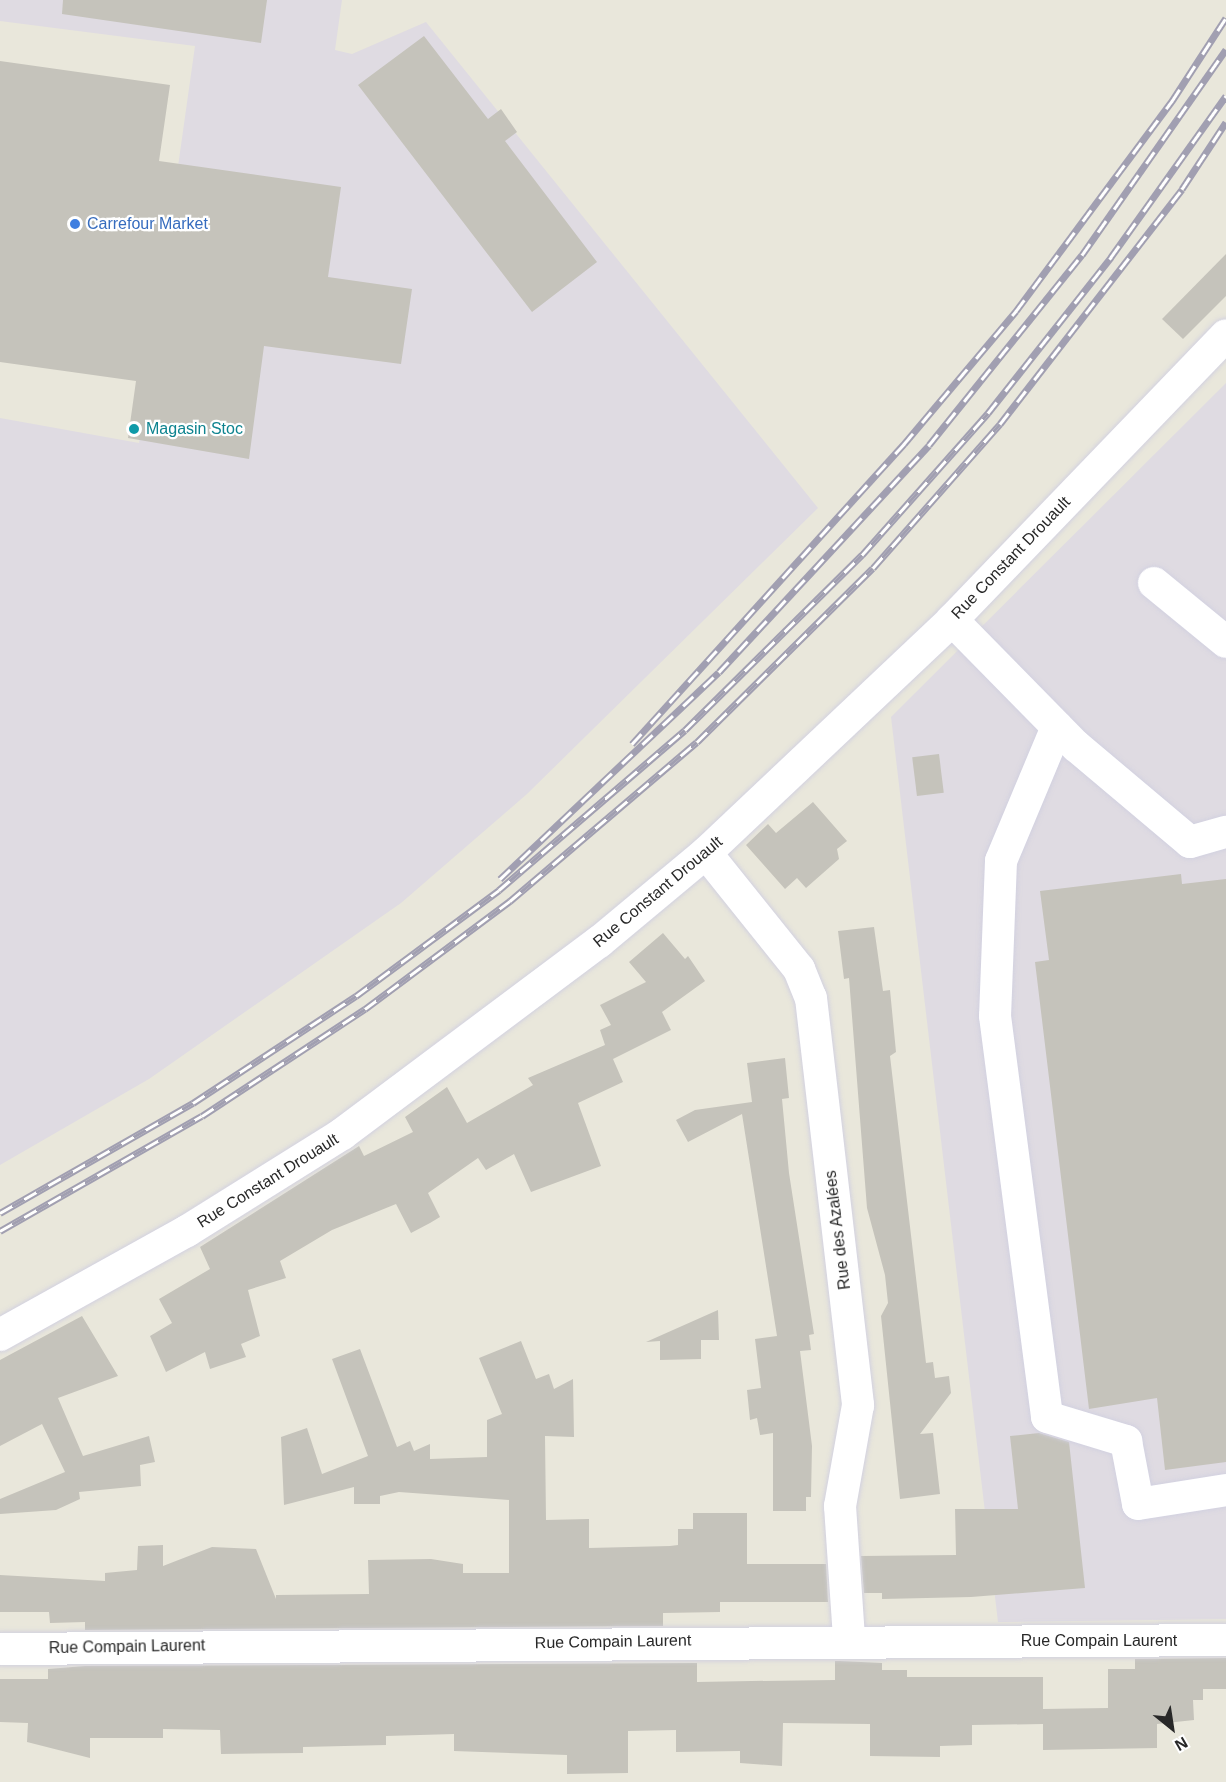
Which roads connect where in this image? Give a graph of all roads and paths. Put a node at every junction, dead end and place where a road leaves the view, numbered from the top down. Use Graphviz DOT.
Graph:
graph roads {
  1 [pos="1226,335"];
  2 [pos="1154,583"];
  3 [pos="952,620"];
  4 [pos="1226,642"];
  5 [pos="1057,728"];
  6 [pos="1226,832"];
  7 [pos="706,853"];
  8 [pos="0,1335"];
  9 [pos="1226,1490"];
  10 [pos="849,1639"];
  11 [pos="1226,1640"];
  12 [pos="0,1648"];
  1 -- 3 [label="street, Rue Constant Drouault"];
  2 -- 4 [label="street"];
  3 -- 5 [label="street"];
  3 -- 7 [label="street, Rue Constant Drouault"];
  5 -- 6 [label="street"];
  5 -- 9 [label="street"];
  7 -- 8 [label="street, Rue Constant Drouault"];
  7 -- 10 [label="street, Rue des Azalées"];
  10 -- 11 [label="street, Rue Compain Laurent"];
  10 -- 12 [label="street, Rue Compain Laurent"];
}
